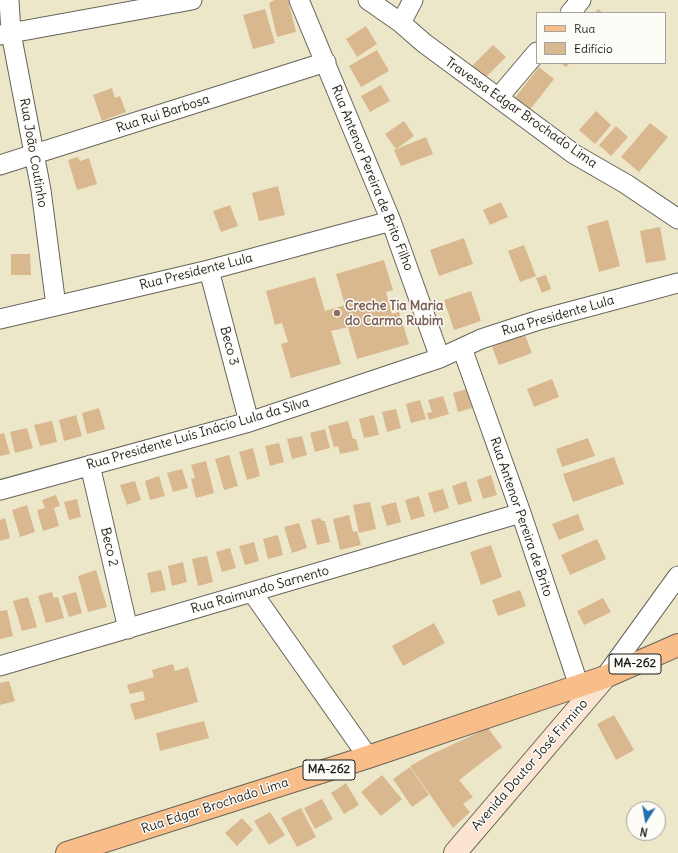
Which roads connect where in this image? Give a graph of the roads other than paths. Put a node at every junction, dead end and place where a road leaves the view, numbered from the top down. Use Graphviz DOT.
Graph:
graph roads {
  1 [pos="9,0"];
  2 [pos="192,0"];
  3 [pos="299,0"];
  4 [pos="368,0"];
  5 [pos="413,0"];
  6 [pos="581,0"];
  7 [pos="571,12"];
  8 [pos="401,24"];
  9 [pos="5,34"];
  10 [pos="536,53"];
  11 [pos="326,62"];
  12 [pos="498,98"];
  13 [pos="35,155"];
  14 [pos="0,165"];
  15 [pos="678,219"];
  16 [pos="391,221"];
  17 [pos="209,270"];
  18 [pos="678,284"];
  19 [pos="56,306"];
  20 [pos="0,319"];
  21 [pos="462,348"];
  22 [pos="440,358"];
  23 [pos="249,422"];
  24 [pos="90,465"];
  25 [pos="0,490"];
  26 [pos="521,513"];
  27 [pos="678,576"];
  28 [pos="252,592"];
  29 [pos="128,629"];
  30 [pos="678,644"];
  31 [pos="0,666"];
  32 [pos="591,682"];
  33 [pos="368,757"];
  34 [pos="67,853"];
  35 [pos="455,853"];
  1 -- 9 [label="street, Rua João Coutinho"];
  2 -- 9 [label="street"];
  3 -- 11 [label="street, Rua Antenor Pereira de Brito Filho"];
  4 -- 8 [label="street, Travessa Edgar Brochado Lima"];
  5 -- 8 [label="street"];
  6 -- 7 [label="street"];
  8 -- 12 [label="street, Travessa Edgar Brochado Lima"];
  9 -- 13 [label="street, Rua João Coutinho"];
  10 -- 12 [label="street"];
  11 -- 13 [label="street, Rua Rui Barbosa"];
  11 -- 16 [label="street, Rua Antenor Pereira de Brito Filho"];
  12 -- 15 [label="street, Travessa Edgar Brochado Lima"];
  13 -- 14 [label="street, Rua Rui Barbosa"];
  13 -- 19 [label="street, Rua João Coutinho"];
  16 -- 17 [label="street, Rua Presidente Lula"];
  16 -- 22 [label="street, Rua Antenor Pereira de Brito Filho"];
  17 -- 19 [label="street, Rua Presidente Lula"];
  17 -- 23 [label="street, Beco 3"];
  18 -- 21 [label="street, Rua Presidente Lula"];
  19 -- 20 [label="street, Rua Presidente Lula"];
  21 -- 22 [label="street, Rua Presidente Lula"];
  21 -- 26 [label="street, Rua Antenor Pereira de Brito"];
  22 -- 23 [label="street, Rua Presidente Luís Inácio Lula da Silva"];
  23 -- 24 [label="street, Rua Presidente Luís Inácio Lula da Silva"];
  24 -- 25 [label="street, Rua Presidente Luís Inácio Lula da Silva"];
  24 -- 29 [label="street, Beco 2"];
  26 -- 28 [label="street, Rua Raimundo Sarnento"];
  26 -- 32 [label="street, Rua Antenor Pereira de Brito"];
  27 -- 32 [label="street"];
  28 -- 29 [label="street, Rua Raimundo Sarnento"];
  28 -- 33 [label="street"];
  29 -- 31 [label="street, Rua Raimundo Sarnento"];
  30 -- 32 [label="main road, MA-262"];
  32 -- 33 [label="main road, Rua Edgar Brochado Lima / MA-262"];
  32 -- 35 [label="street, Avenida Doutor José Firmino / MA-262"];
  33 -- 34 [label="main road, Rua Edgar Brochado Lima / MA-262"];
}
